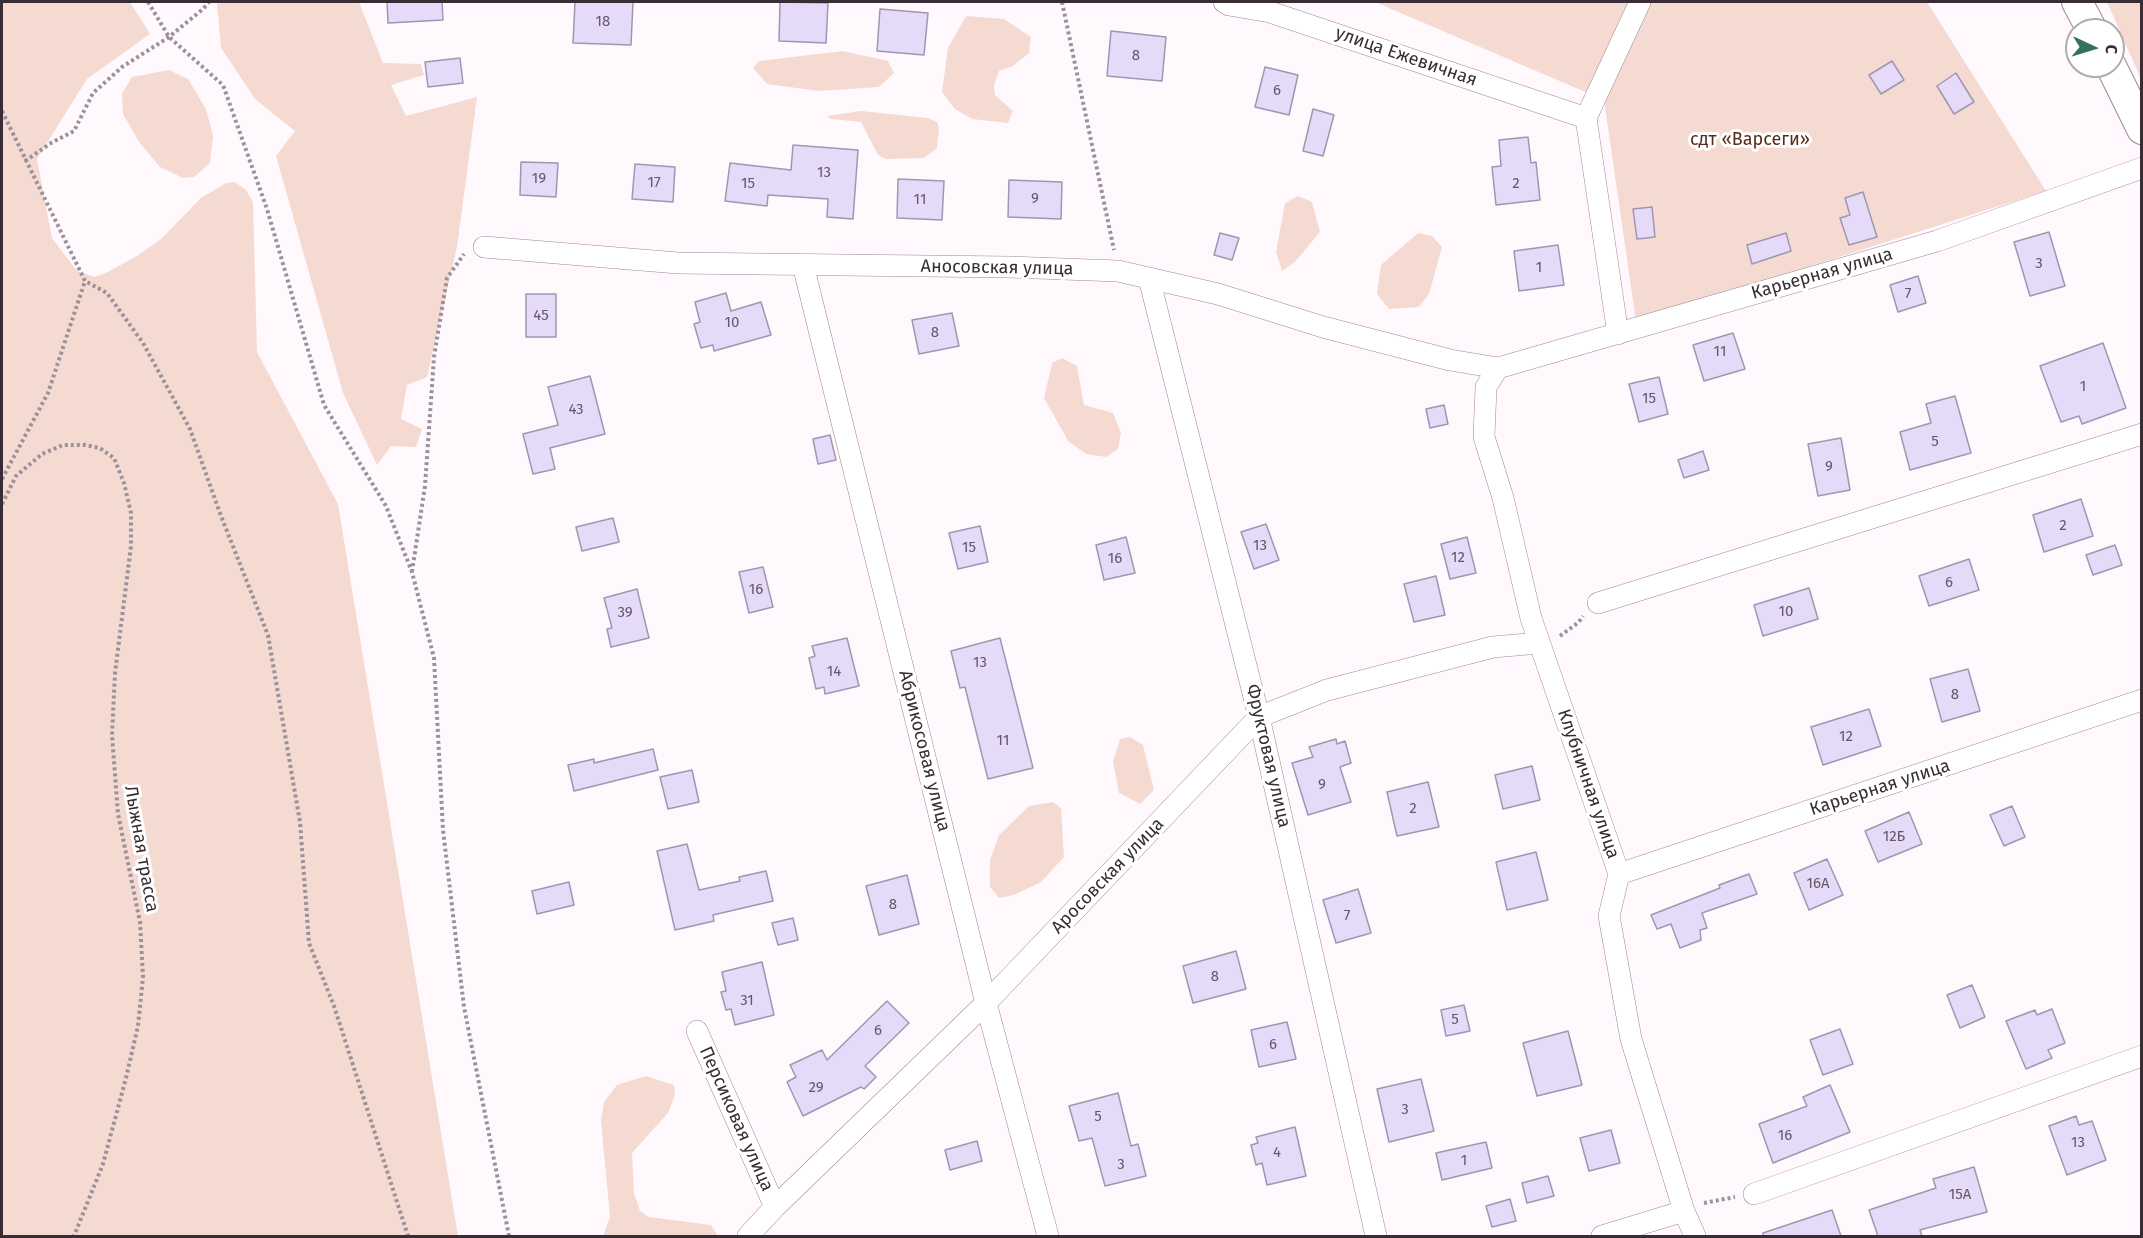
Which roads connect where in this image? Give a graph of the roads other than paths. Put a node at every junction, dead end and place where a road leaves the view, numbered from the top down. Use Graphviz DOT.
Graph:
graph roads {
  1 [pos="1224,2"];
  2 [pos="1641,2"];
  3 [pos="2077,2"];
  4 [pos="2086,18"];
  5 [pos="2117,78"];
  6 [pos="1586,118"];
  7 [pos="2142,129"];
  8 [pos="2142,168"];
  9 [pos="484,247"];
  10 [pos="803,266"];
  11 [pos="1149,278"];
  12 [pos="1618,334"];
  13 [pos="1498,368"];
  14 [pos="2142,434"];
  15 [pos="1598,603"];
  16 [pos="1539,643"];
  17 [pos="2142,700"];
  18 [pos="1259,717"];
  19 [pos="1619,874"];
  20 [pos="986,1003"];
  21 [pos="697,1030"];
  22 [pos="2142,1056"];
  23 [pos="1754,1194"];
  24 [pos="775,1207"];
  25 [pos="1684,1211"];
  26 [pos="747,1236"];
  27 [pos="1048,1236"];
  28 [pos="1376,1236"];
  29 [pos="1602,1236"];
  30 [pos="1695,1236"];
  1 -- 6 [label="street, улица Ежевичная"];
  2 -- 6 [label="street"];
  3 -- 4 [label="main road"];
  5 -- 7 [label="main road"];
  6 -- 12 [label="street"];
  8 -- 12 [label="street, Карьерная улица"];
  9 -- 10 [label="street, Аносовская улица"];
  10 -- 11 [label="street, Аносовская улица"];
  10 -- 20 [label="street, Абрикосовая улица"];
  11 -- 13 [label="street, Аносовская улица"];
  11 -- 18 [label="street, Фруктовая улица"];
  12 -- 13 [label="street, Карьерная улица"];
  13 -- 16 [label="street, Клубничная улица"];
  14 -- 15 [label="street"];
  16 -- 18 [label="street, Аросовская улица"];
  16 -- 19 [label="street, Клубничная улица"];
  17 -- 19 [label="street, Карьерная улица"];
  18 -- 20 [label="street, Аросовская улица"];
  18 -- 28 [label="street, Фруктовая улица"];
  19 -- 25 [label="street, Клубничная улица"];
  20 -- 24 [label="street, Аросовская улица"];
  20 -- 27 [label="street, Абрикосовая улица"];
  21 -- 24 [label="street, Персиковая улица"];
  22 -- 23 [label="street"];
  24 -- 26 [label="street, Аросовская улица"];
  25 -- 29 [label="street"];
  25 -- 30 [label="street, Клубничная улица"];
}
